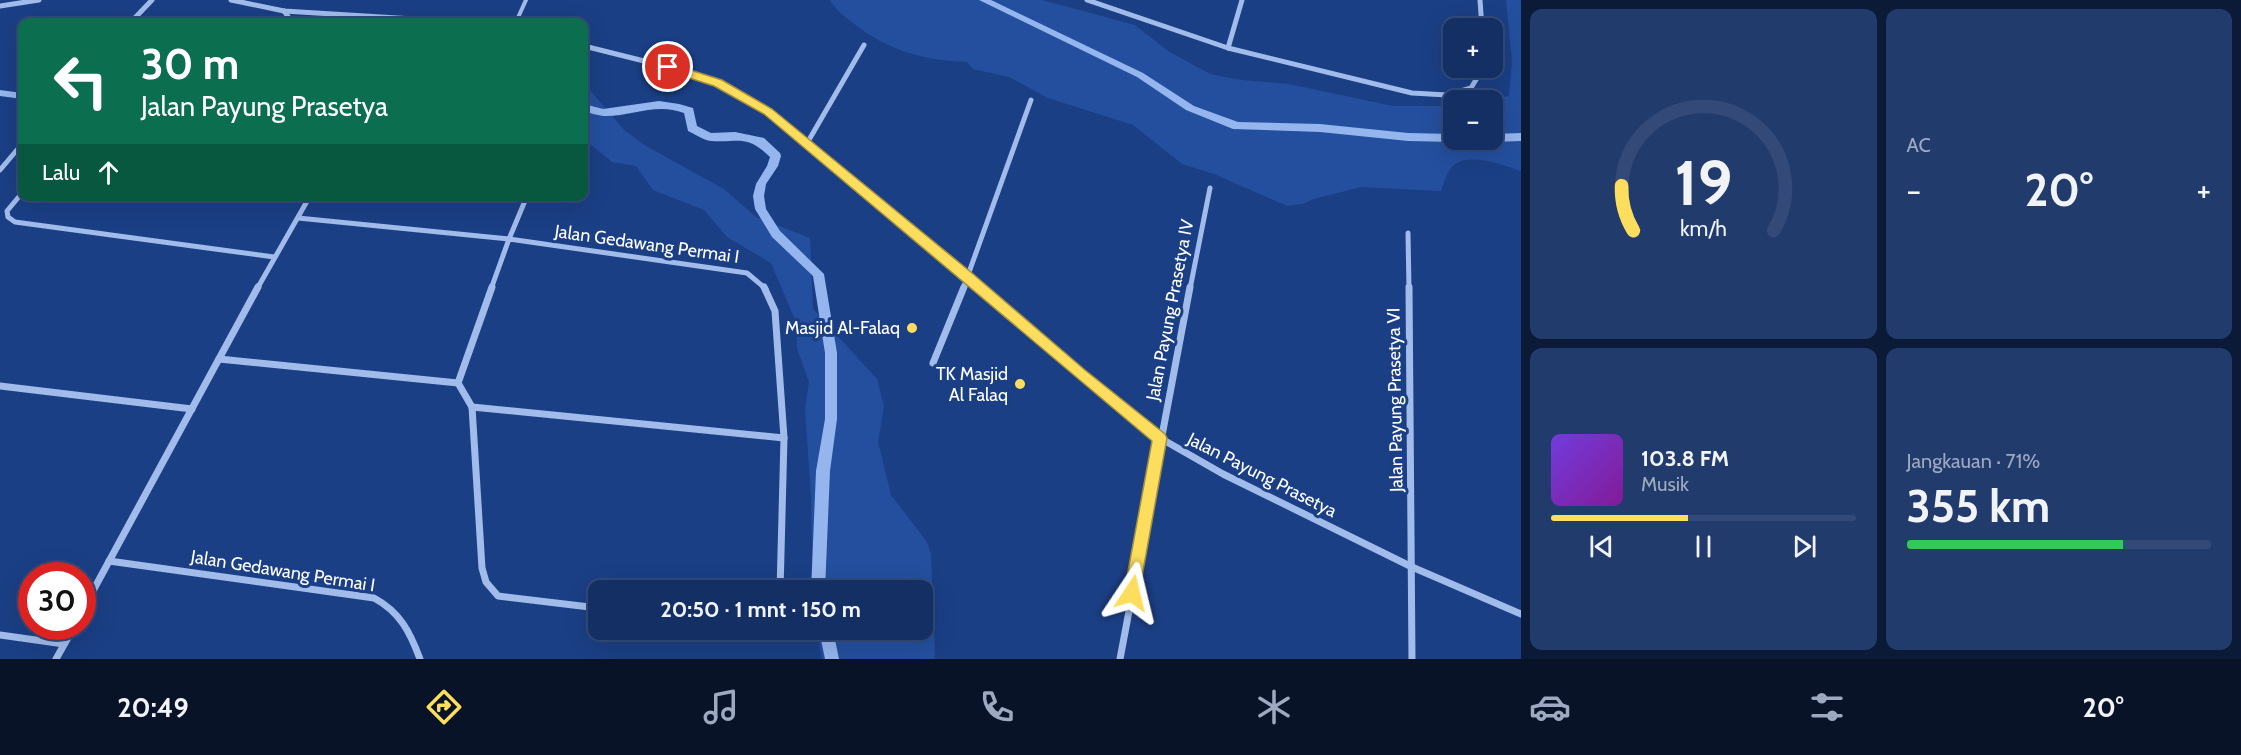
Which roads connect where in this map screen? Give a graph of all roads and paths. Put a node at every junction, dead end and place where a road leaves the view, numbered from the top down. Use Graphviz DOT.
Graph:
graph roads {
  1 [pos="39,0"];
  2 [pos="152,0"];
  3 [pos="231,0"];
  4 [pos="526,0"];
  5 [pos="1087,0"];
  6 [pos="1242,0"];
  7 [pos="1480,0"];
  8 [pos="0,6"];
  9 [pos="284,10"];
  10 [pos="135,18"];
  11 [pos="289,18"];
  12 [pos="390,18"];
  13 [pos="518,18"];
  14 [pos="1481,18"];
  15 [pos="864,45"];
  16 [pos="588,47"];
  17 [pos="1228,48"];
  18 [pos="1477,78"];
  19 [pos="1031,100"];
  20 [pos="806,145"];
  21 [pos="18,149"];
  22 [pos="0,170"];
  23 [pos="1210,188"];
  24 [pos="18,198"];
  25 [pos="307,201"];
  26 [pos="525,201"];
  27 [pos="298,218"];
  28 [pos="1408,232"];
  29 [pos="509,239"];
  30 [pos="274,257"];
  31 [pos="968,277"];
  32 [pos="219,359"];
  33 [pos="933,363"];
  34 [pos="459,383"];
  35 [pos="0,386"];
  36 [pos="472,407"];
  37 [pos="192,410"];
  38 [pos="784,438"];
  39 [pos="1160,438"];
  40 [pos="109,561"];
  41 [pos="1412,567"];
  42 [pos="780,580"];
  43 [pos="96,585"];
  44 [pos="588,607"];
  45 [pos="1521,614"];
  46 [pos="0,635"];
  47 [pos="66,640"];
  48 [pos="64,644"];
  49 [pos="56,659"];
  50 [pos="420,659"];
  51 [pos="1120,659"];
  52 [pos="1412,659"];
  1 -- 8 [label="street"];
  2 -- 10 [label="street"];
  3 -- 9 [label="street"];
  4 -- 13 [label="lane"];
  5 -- 17 [label="street"];
  6 -- 17 [label="street"];
  7 -- 14 [label="street"];
  9 -- 11 [label="street"];
  9 -- 12 [label="street"];
  15 -- 20 [label="street"];
  16 -- 20 [label="street, Jalan Payung Prasetya"];
  17 -- 18 [label="street"];
  19 -- 31 [label="street"];
  20 -- 31 [label="street, Jalan Payung Prasetya"];
  21 -- 22 [label="street"];
  23 -- 39 [label="street, Jalan Payung Prasetya IV"];
  24 -- 30 [label="street"];
  25 -- 27 [label="street"];
  26 -- 29 [label="street"];
  27 -- 29 [label="street, Jalan Gedawang Permai I"];
  27 -- 30 [label="street"];
  28 -- 41 [label="street, Jalan Payung Prasetya VI"];
  29 -- 34 [label="street"];
  29 -- 38 [label="street, Jalan Gedawang Permai I"];
  30 -- 32 [label="street"];
  31 -- 33 [label="street"];
  31 -- 39 [label="street, Jalan Payung Prasetya"];
  32 -- 34 [label="street"];
  32 -- 37 [label="street"];
  34 -- 36 [label="street"];
  35 -- 37 [label="street"];
  36 -- 38 [label="street"];
  36 -- 44 [label="street"];
  37 -- 40 [label="street"];
  38 -- 42 [label="street, Jalan Gedawang Permai I"];
  39 -- 41 [label="street, Jalan Payung Prasetya"];
  39 -- 51 [label="street, Jalan Payung Prasetya IV"];
  40 -- 43 [label="street"];
  40 -- 50 [label="street, Jalan Gedawang Permai I"];
  41 -- 45 [label="street, Jalan Payung Prasetya"];
  41 -- 52 [label="street, Jalan Payung Prasetya VI"];
  46 -- 48 [label="street"];
  47 -- 48 [label="street"];
  48 -- 49 [label="street"];
}
